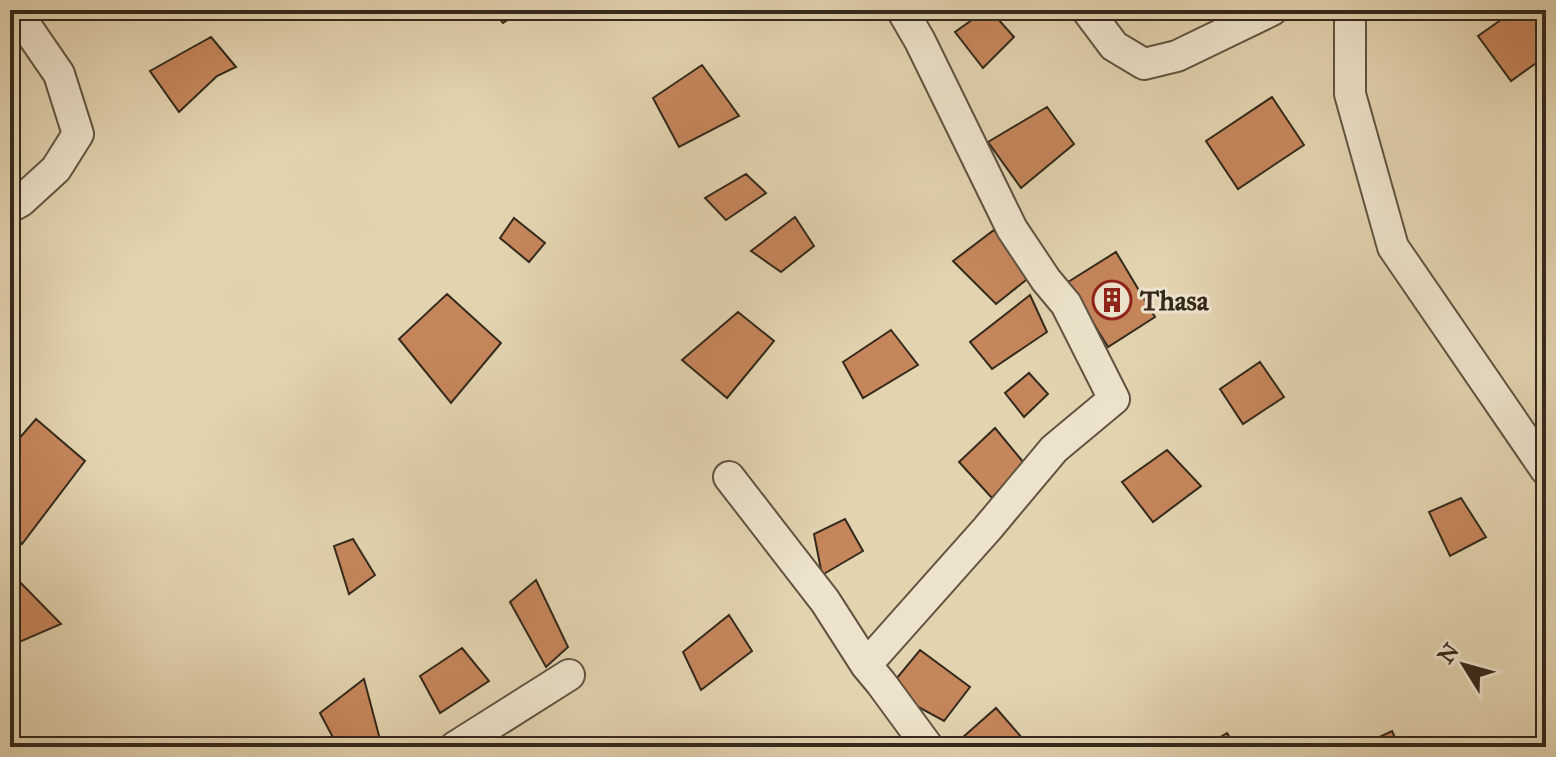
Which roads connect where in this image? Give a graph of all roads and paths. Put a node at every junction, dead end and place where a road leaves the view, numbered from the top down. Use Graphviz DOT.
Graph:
graph roads {
  1 [pos="15,10"];
  2 [pos="902,10"];
  3 [pos="1087,10"];
  4 [pos="1272,10"];
  5 [pos="1350,10"];
  6 [pos="10,207"];
  7 [pos="1546,470"];
  8 [pos="729,477"];
  9 [pos="866,665"];
  10 [pos="569,675"];
  11 [pos="455,747"];
  12 [pos="928,747"];
  1 -- 6 [label="street"];
  2 -- 9 [label="street"];
  3 -- 4 [label="street"];
  5 -- 7 [label="street"];
  8 -- 9 [label="street"];
  9 -- 12 [label="street"];
  10 -- 11 [label="street"];
}
